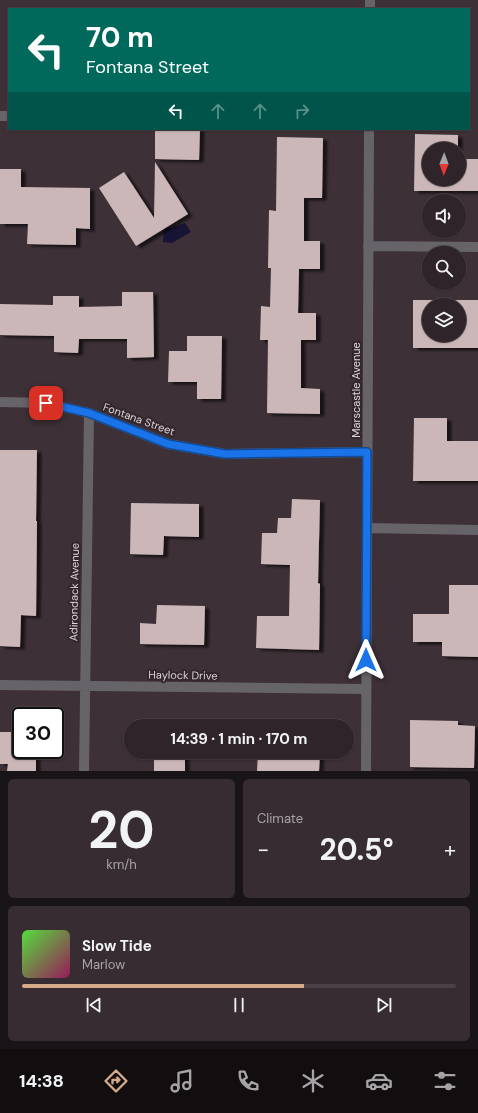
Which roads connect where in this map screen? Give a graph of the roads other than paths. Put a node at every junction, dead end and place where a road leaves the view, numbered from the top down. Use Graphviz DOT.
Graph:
graph roads {
  1 [pos="369,130"];
  2 [pos="368,246"];
  3 [pos="478,247"];
  4 [pos="0,402"];
  5 [pos="89,413"];
  6 [pos="367,452"];
  7 [pos="367,528"];
  8 [pos="478,530"];
  9 [pos="0,685"];
  10 [pos="85,686"];
  11 [pos="366,689"];
  12 [pos="84,771"];
  13 [pos="366,771"];
  1 -- 2 [label="street, Marscastle Avenue"];
  2 -- 3 [label="street"];
  2 -- 6 [label="street, Marscastle Avenue"];
  4 -- 5 [label="street, Fontana Street"];
  5 -- 6 [label="street, Fontana Street"];
  5 -- 10 [label="street, Adirondack Avenue"];
  6 -- 7 [label="street, Marscastle Avenue"];
  7 -- 8 [label="street"];
  7 -- 11 [label="street, Marscastle Avenue"];
  9 -- 10 [label="street, Haylock Drive"];
  10 -- 11 [label="street, Haylock Drive"];
  10 -- 12 [label="street, Adirondack Avenue"];
  11 -- 13 [label="street, Marscastle Avenue"];
}
